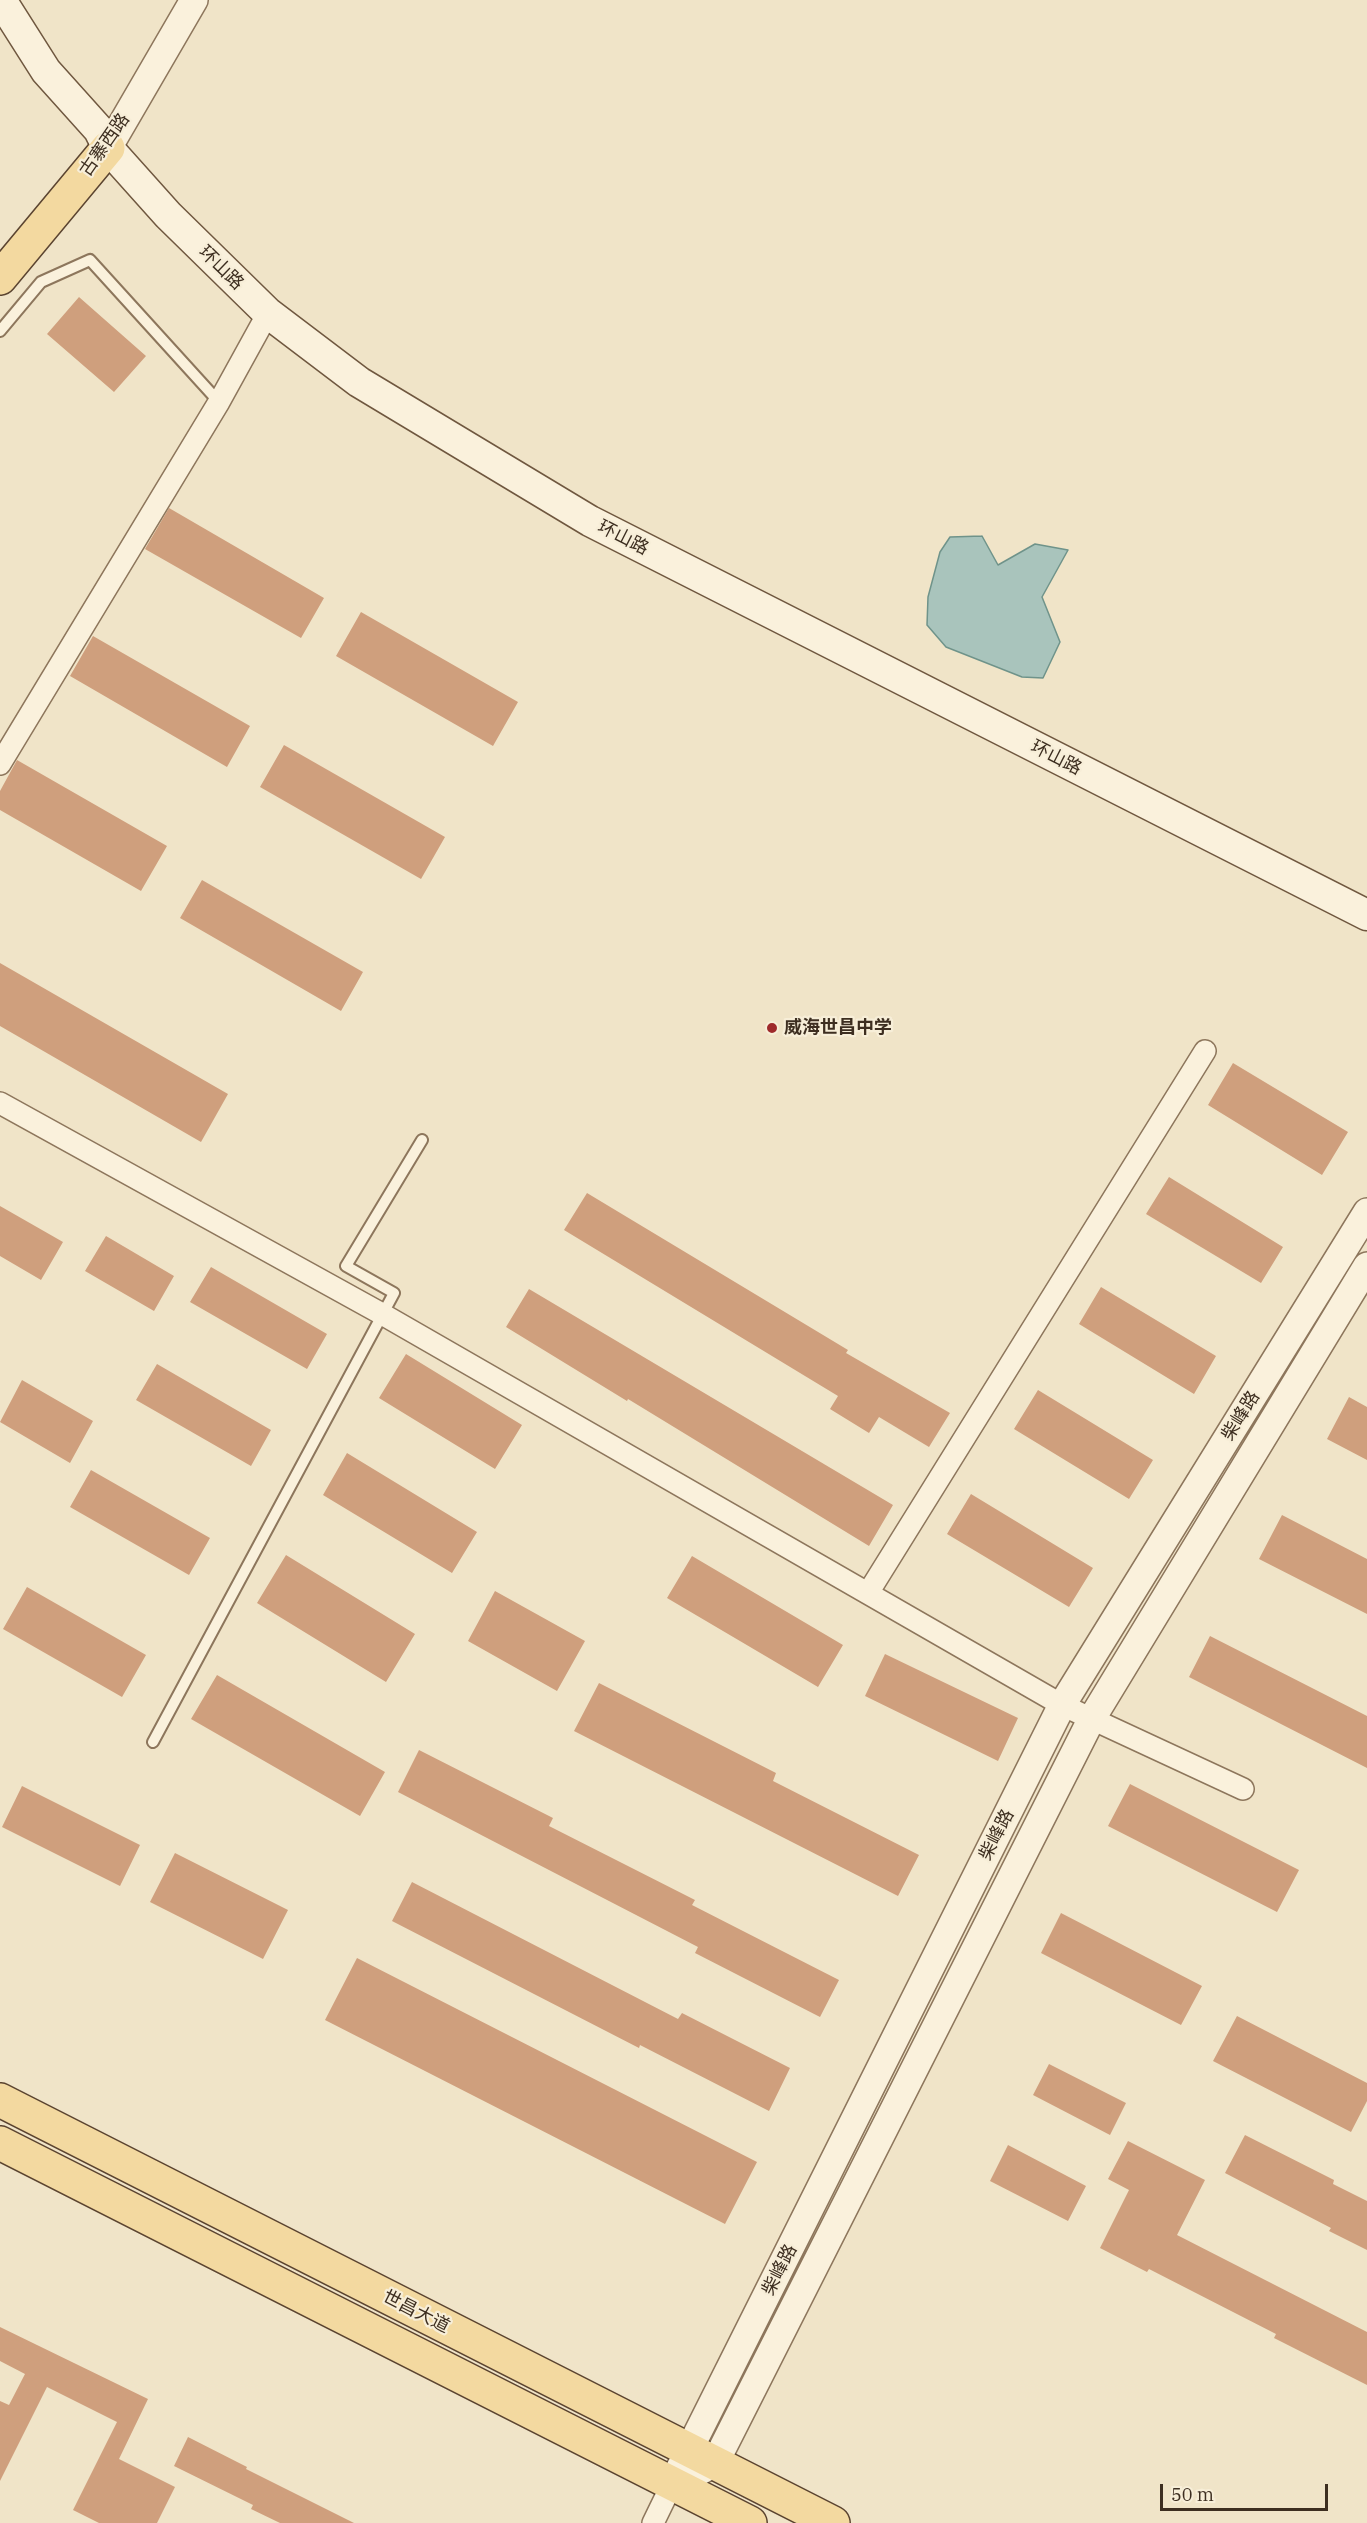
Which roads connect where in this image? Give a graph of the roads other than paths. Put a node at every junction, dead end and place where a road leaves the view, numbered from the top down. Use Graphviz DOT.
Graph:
graph roads {
  1 [pos="1,0"];
  2 [pos="172,0"];
  3 [pos="194,0"];
  4 [pos="104,139"];
  5 [pos="0,247"];
  6 [pos="0,279"];
  7 [pos="268,313"];
  8 [pos="0,331"];
  9 [pos="219,402"];
  10 [pos="0,764"];
  11 [pos="1367,915"];
  12 [pos="1205,1051"];
  13 [pos="0,1103"];
  14 [pos="422,1140"];
  15 [pos="1367,1212"];
  16 [pos="1367,1266"];
  17 [pos="382,1314"];
  18 [pos="868,1593"];
  19 [pos="1062,1705"];
  20 [pos="1091,1720"];
  21 [pos="153,1742"];
  22 [pos="1243,1789"];
  23 [pos="0,2100"];
  24 [pos="0,2143"];
  25 [pos="702,2457"];
  26 [pos="672,2484"];
  27 [pos="653,2523"];
  28 [pos="750,2523"];
  29 [pos="833,2523"];
  1 -- 4 [label="main road, 环山路"];
  2 -- 4 [label="street, 古寨西路"];
  3 -- 4 [label="street, 古寨西路"];
  4 -- 5 [label="main road, 古寨西路"];
  4 -- 6 [label="main road, 古寨西路"];
  4 -- 7 [label="main road, 环山路"];
  7 -- 9 [label="street"];
  7 -- 11 [label="main road, 环山路"];
  8 -- 9 [label="lane"];
  9 -- 10 [label="street"];
  12 -- 18 [label="street"];
  13 -- 17 [label="street"];
  14 -- 17 [label="lane"];
  15 -- 19 [label="street, 柴峰路"];
  16 -- 20 [label="street, 柴峰路"];
  17 -- 18 [label="street"];
  17 -- 21 [label="lane"];
  18 -- 19 [label="street"];
  19 -- 20 [label="street"];
  19 -- 25 [label="street, 柴峰路"];
  20 -- 22 [label="street"];
  20 -- 25 [label="street, 柴峰路"];
  23 -- 25 [label="main road, 世昌大道"];
  24 -- 26 [label="main road, 世昌大道"];
  25 -- 26 [label="street"];
  25 -- 29 [label="main road, 世昌大道"];
  26 -- 27 [label="street"];
  26 -- 28 [label="main road, 世昌大道"];
}
